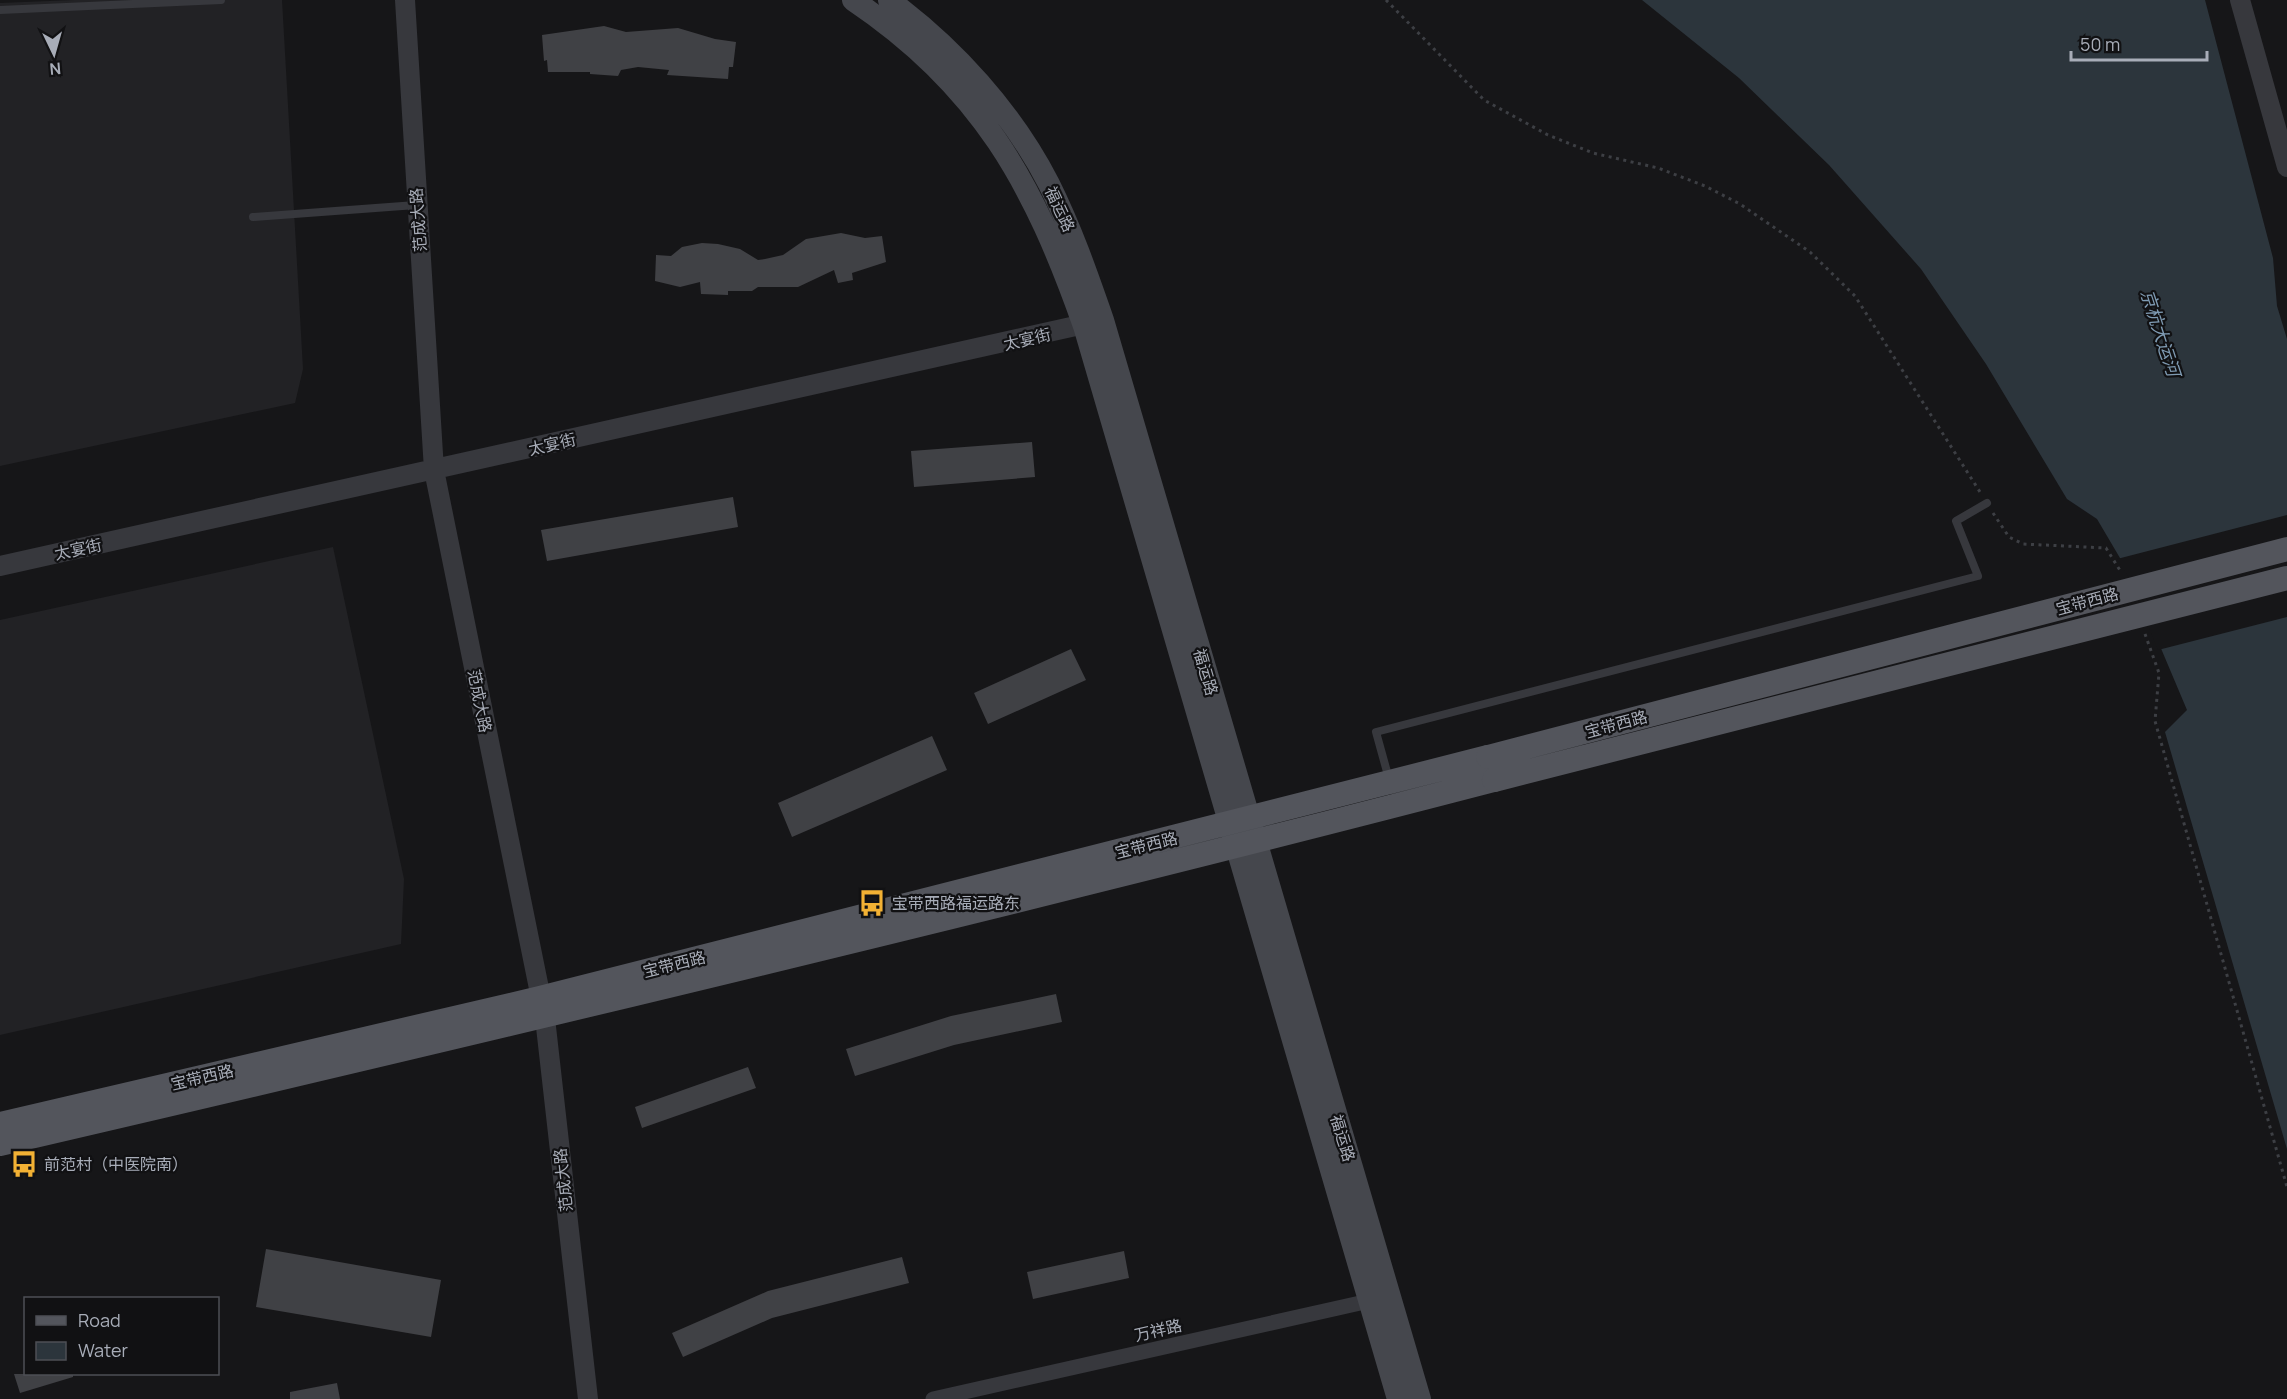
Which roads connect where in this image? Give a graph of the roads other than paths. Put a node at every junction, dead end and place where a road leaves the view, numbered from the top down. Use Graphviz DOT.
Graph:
graph roads {
  1 [pos="221,0"];
  2 [pos="405,0"];
  3 [pos="853,0"];
  4 [pos="2240,0"];
  5 [pos="883,8"];
  6 [pos="0,10"];
  7 [pos="2287,166"];
  8 [pos="417,204"];
  9 [pos="253,217"];
  10 [pos="1094,323"];
  11 [pos="434,470"];
  12 [pos="1987,503"];
  13 [pos="2287,549"];
  14 [pos="0,566"];
  15 [pos="2287,578"];
  16 [pos="1491,768"];
  17 [pos="1390,783"];
  18 [pos="1238,821"];
  19 [pos="1245,845"];
  20 [pos="542,1008"];
  21 [pos="0,1124"];
  22 [pos="0,1144"];
  23 [pos="1380,1298"];
  24 [pos="588,1399"];
  25 [pos="933,1399"];
  26 [pos="1398,1399"];
  27 [pos="1420,1399"];
  1 -- 6 [label="lane"];
  2 -- 8 [label="street, 范成大路"];
  3 -- 5 [label="main road, 福运路"];
  4 -- 7 [label="street"];
  5 -- 10 [label="main road, 福运路"];
  8 -- 9 [label="lane"];
  8 -- 11 [label="street, 范成大路"];
  10 -- 11 [label="street, 太宴街"];
  10 -- 18 [label="main road, 福运路"];
  11 -- 14 [label="street, 太宴街"];
  11 -- 20 [label="street, 范成大路"];
  12 -- 17 [label="lane"];
  13 -- 16 [label="main road, 宝带西路, bridge"];
  15 -- 16 [label="main road, 宝带西路, bridge"];
  16 -- 17 [label="main road, 宝带西路"];
  16 -- 19 [label="main road, 宝带西路"];
  17 -- 18 [label="main road, 宝带西路"];
  18 -- 19 [label="main road, 福运路"];
  18 -- 20 [label="main road, 宝带西路"];
  19 -- 20 [label="main road, 宝带西路"];
  19 -- 23 [label="main road, 福运路"];
  20 -- 21 [label="main road, 宝带西路"];
  20 -- 22 [label="main road, 宝带西路"];
  20 -- 24 [label="street, 范成大路"];
  23 -- 25 [label="street, 万祥路"];
  23 -- 26 [label="main road, 福运路"];
  23 -- 27 [label="main road, 福运路"];
}
